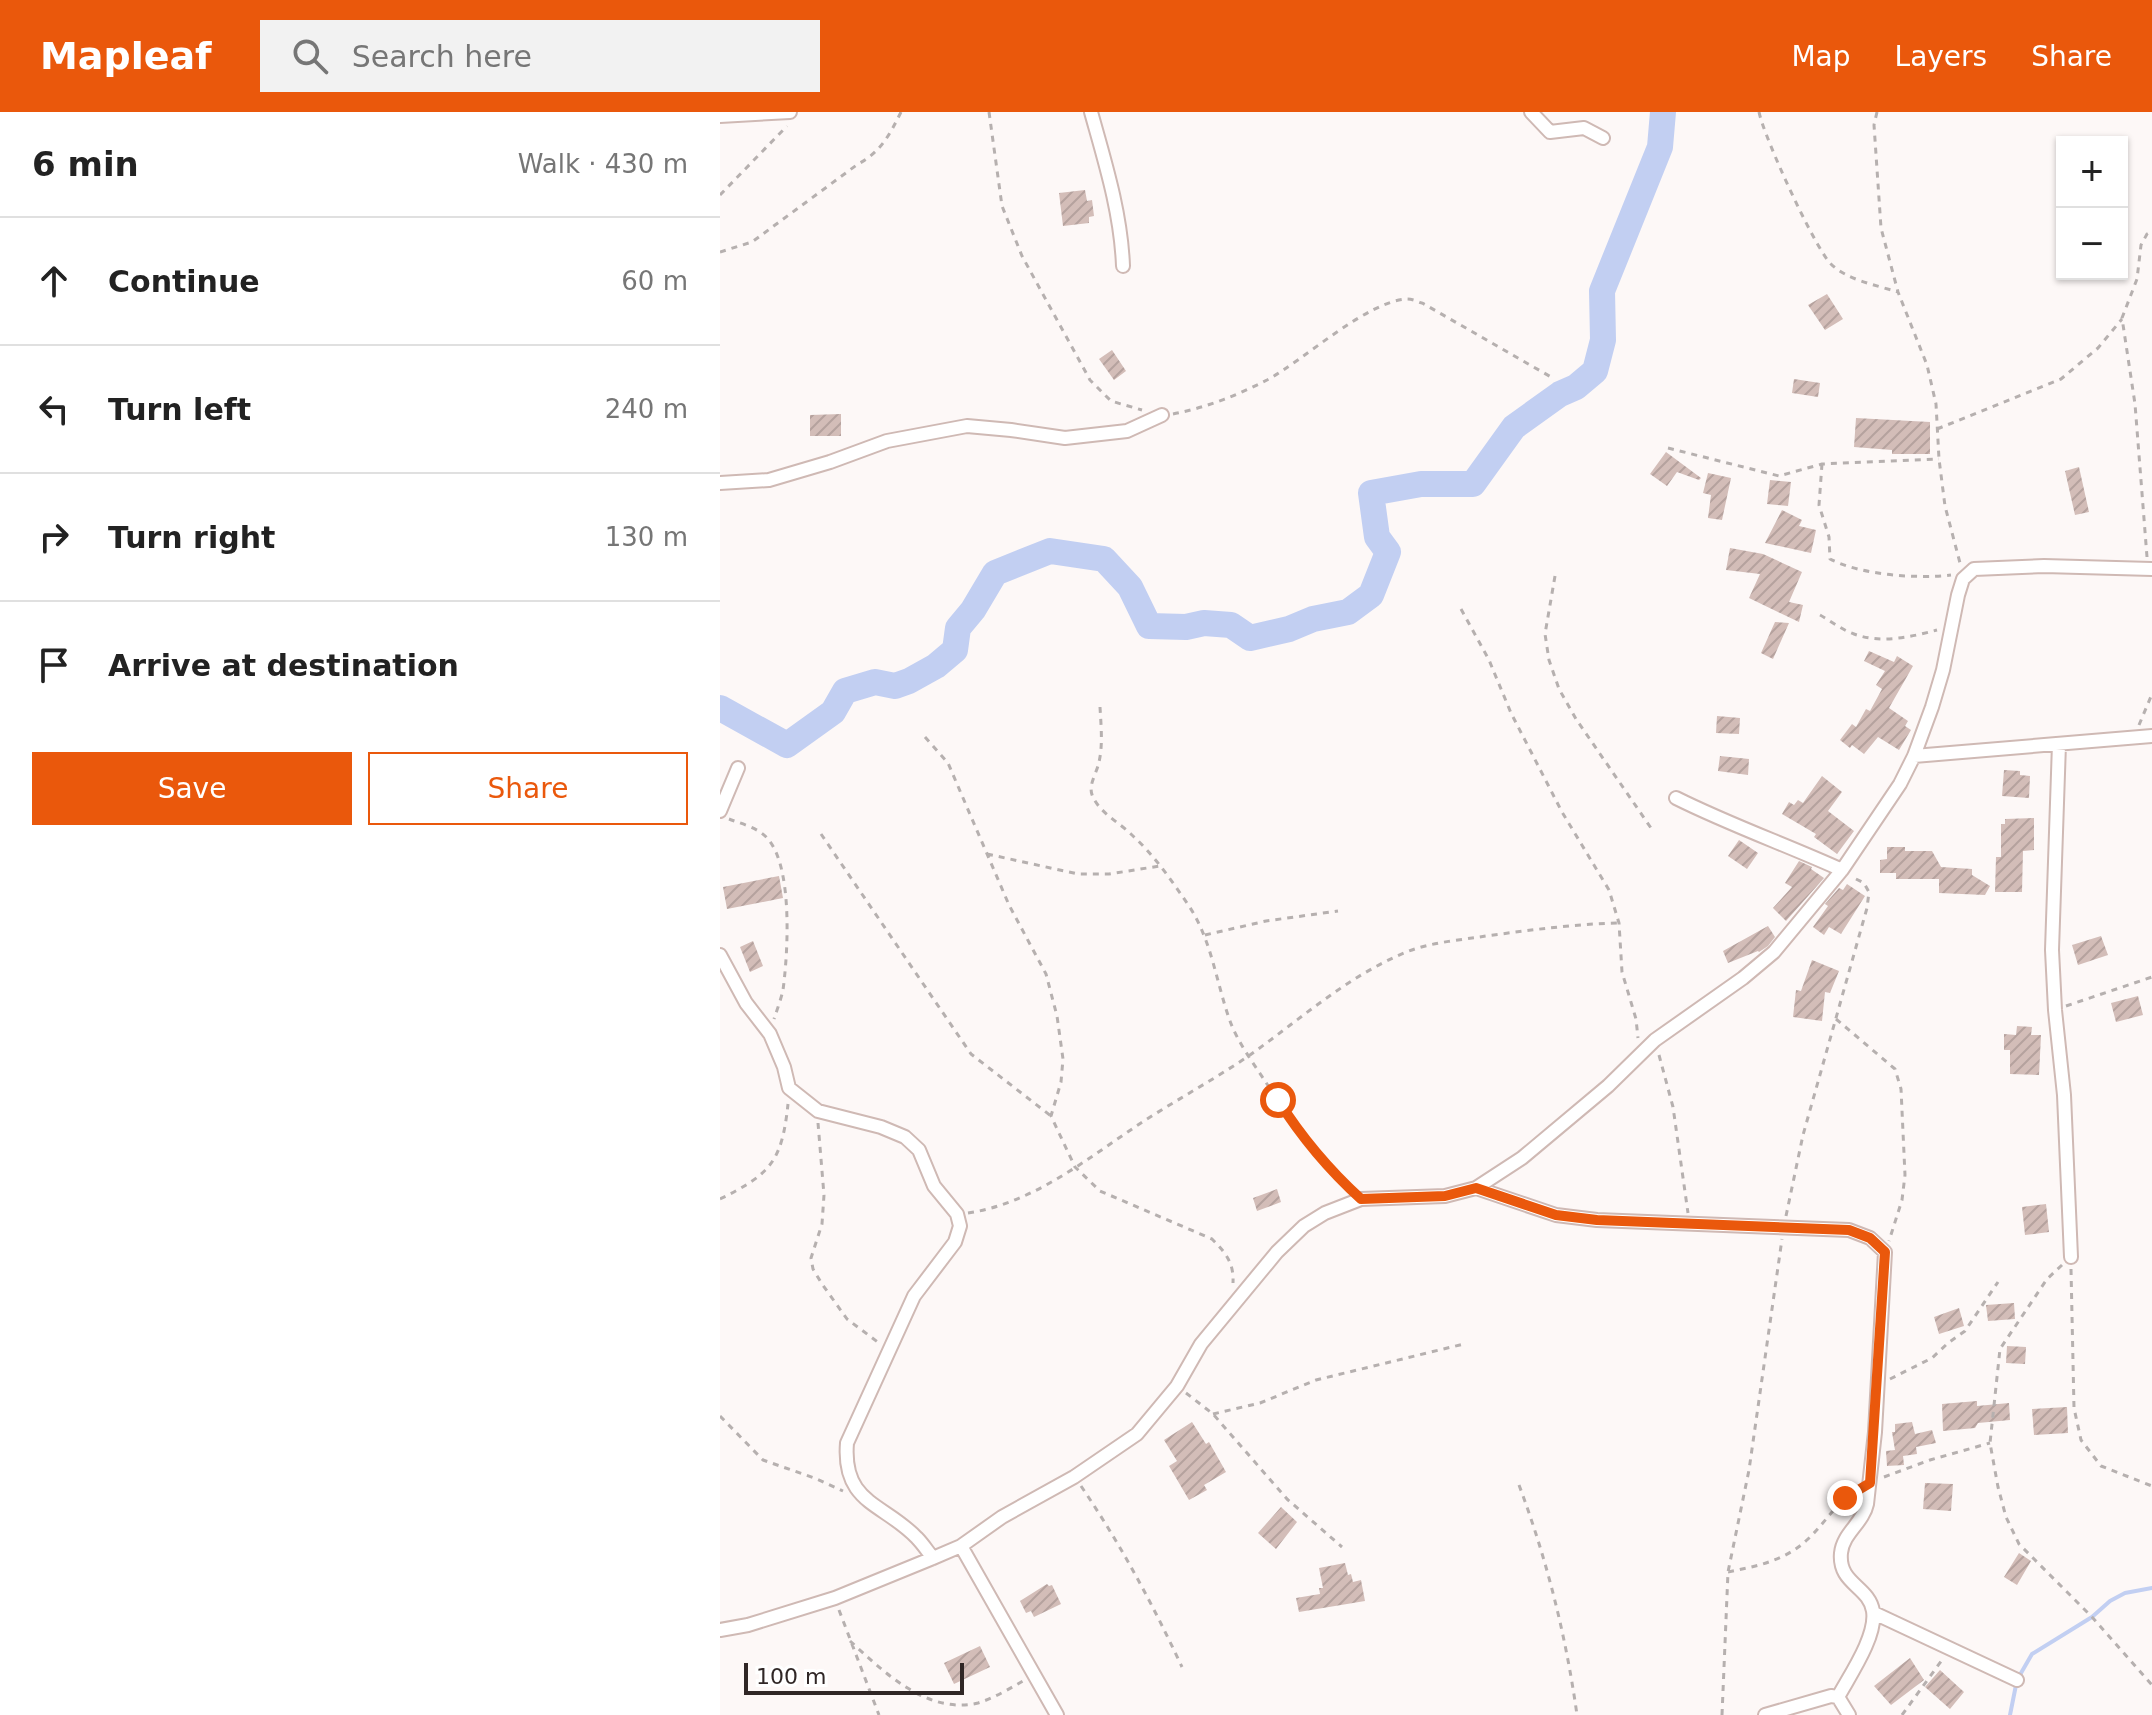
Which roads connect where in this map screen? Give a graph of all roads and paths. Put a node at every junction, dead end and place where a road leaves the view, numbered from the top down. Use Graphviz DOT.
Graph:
graph roads {
  1 [pos="901,112"];
  2 [pos="989,112"];
  3 [pos="1091,112"];
  4 [pos="1531,112"];
  5 [pos="1759,112"];
  6 [pos="1877,112"];
  7 [pos="720,116"];
  8 [pos="790,117"];
  9 [pos="1603,138"];
  10 [pos="720,195"];
  11 [pos="2152,231"];
  12 [pos="720,252"];
  13 [pos="1123,266"];
  14 [pos="1898,292"];
  15 [pos="2122,318"];
  16 [pos="1551,377"];
  17 [pos="1162,415"];
  18 [pos="1937,429"];
  19 [pos="1668,448"];
  20 [pos="1939,459"];
  21 [pos="1822,464"];
  22 [pos="720,483"];
  23 [pos="2150,569"];
  24 [pos="1555,576"];
  25 [pos="1461,609"];
  26 [pos="1820,615"];
  27 [pos="1952,626"];
  28 [pos="2152,694"];
  29 [pos="1100,707"];
  30 [pos="2134,736"];
  31 [pos="2152,736"];
  32 [pos="925,737"];
  33 [pos="2059,744"];
  34 [pos="1914,756"];
  35 [pos="738,768"];
  36 [pos="1676,798"];
  37 [pos="720,813"];
  38 [pos="1651,828"];
  39 [pos="821,834"];
  40 [pos="986,854"];
  41 [pos="1160,866"];
  42 [pos="1842,870"];
  43 [pos="1338,911"];
  44 [pos="1619,923"];
  45 [pos="1205,935"];
  46 [pos="720,955"];
  47 [pos="2152,977"];
  48 [pos="2055,1010"];
  49 [pos="1835,1018"];
  50 [pos="770,1034"];
  51 [pos="1655,1040"];
  52 [pos="1249,1056"];
  53 [pos="1638,1058"];
  54 [pos="789,1088"];
  55 [pos="818,1111"];
  56 [pos="1051,1116"];
  57 [pos="1075,1167"];
  58 [pos="1476,1188"];
  59 [pos="720,1199"];
  60 [pos="1361,1199"];
  61 [pos="957,1214"];
  62 [pos="1689,1223"];
  63 [pos="1783,1227"];
  64 [pos="1885,1252"];
  65 [pos="2071,1257"];
  66 [pos="1998,1282"];
  67 [pos="1231,1307"];
  68 [pos="1464,1344"];
  69 [pos="889,1351"];
  70 [pos="1177,1386"];
  71 [pos="1877,1387"];
  72 [pos="1213,1414"];
  73 [pos="720,1416"];
  74 [pos="1990,1443"];
  75 [pos="1074,1477"];
  76 [pos="1870,1483"];
  77 [pos="1519,1485"];
  78 [pos="2152,1486"];
  79 [pos="864,1499"];
  80 [pos="961,1546"];
  81 [pos="1342,1547"];
  82 [pos="933,1558"];
  83 [pos="1728,1572"];
  84 [pos="835,1598"];
  85 [pos="1874,1613"];
  86 [pos="720,1630"];
  87 [pos="850,1641"];
  88 [pos="1950,1649"];
  89 [pos="1182,1667"];
  90 [pos="1033,1675"];
  91 [pos="2017,1680"];
  92 [pos="2152,1685"];
  93 [pos="1838,1697"];
  94 [pos="879,1715"];
  95 [pos="1057,1715"];
  96 [pos="1577,1715"];
  97 [pos="1722,1715"];
  98 [pos="1765,1715"];
  99 [pos="1849,1715"];
  100 [pos="1902,1715"];
  1 -- 12 [label="path"];
  2 -- 17 [label="path"];
  3 -- 13 [label="street"];
  4 -- 9 [label="street"];
  5 -- 14 [label="path"];
  6 -- 14 [label="path"];
  7 -- 8 [label="street"];
  8 -- 10 [label="path"];
  11 -- 15 [label="path"];
  14 -- 18 [label="path"];
  15 -- 18 [label="path"];
  15 -- 23 [label="path"];
  16 -- 17 [label="path"];
  17 -- 22 [label="street"];
  18 -- 20 [label="path"];
  19 -- 21 [label="path"];
  20 -- 21 [label="path"];
  20 -- 21 [label="path"];
  23 -- 27 [label="street"];
  24 -- 38 [label="path"];
  25 -- 44 [label="path"];
  26 -- 27 [label="path"];
  27 -- 34 [label="street"];
  28 -- 30 [label="path"];
  29 -- 41 [label="path"];
  30 -- 31 [label="street"];
  30 -- 33 [label="street"];
  32 -- 40 [label="path"];
  33 -- 34 [label="street"];
  33 -- 48 [label="street"];
  34 -- 42 [label="street"];
  35 -- 37 [label="street"];
  36 -- 42 [label="street"];
  37 -- 50 [label="path"];
  39 -- 56 [label="path"];
  40 -- 41 [label="path"];
  40 -- 56 [label="path"];
  41 -- 45 [label="path"];
  42 -- 49 [label="path"];
  42 -- 51 [label="street"];
  43 -- 45 [label="path"];
  44 -- 52 [label="path"];
  44 -- 53 [label="path"];
  45 -- 52 [label="path"];
  46 -- 50 [label="street"];
  47 -- 48 [label="path"];
  48 -- 65 [label="street"];
  49 -- 63 [label="path"];
  49 -- 64 [label="path"];
  50 -- 54 [label="street"];
  51 -- 53 [label="street"];
  51 -- 62 [label="path"];
  52 -- 57 [label="path"];
  52 -- 60 [label="path"];
  53 -- 58 [label="street"];
  54 -- 55 [label="street"];
  54 -- 59 [label="path"];
  55 -- 61 [label="street"];
  55 -- 69 [label="path"];
  56 -- 57 [label="path"];
  57 -- 61 [label="path"];
  57 -- 67 [label="path"];
  58 -- 60 [label="street"];
  58 -- 62 [label="street"];
  60 -- 67 [label="street"];
  61 -- 69 [label="street"];
  62 -- 63 [label="street"];
  63 -- 64 [label="street"];
  63 -- 83 [label="path"];
  64 -- 71 [label="street"];
  65 -- 74 [label="path"];
  65 -- 78 [label="path"];
  66 -- 71 [label="path"];
  67 -- 70 [label="street"];
  68 -- 72 [label="path"];
  69 -- 79 [label="street"];
  70 -- 72 [label="path"];
  70 -- 75 [label="street"];
  71 -- 76 [label="street"];
  72 -- 81 [label="path"];
  73 -- 79 [label="path"];
  74 -- 76 [label="path"];
  74 -- 92 [label="path"];
  75 -- 80 [label="street"];
  75 -- 89 [label="path"];
  76 -- 83 [label="path"];
  76 -- 85 [label="street"];
  77 -- 96 [label="path"];
  79 -- 82 [label="street"];
  80 -- 82 [label="street"];
  80 -- 90 [label="street"];
  82 -- 84 [label="street"];
  83 -- 97 [label="path"];
  84 -- 86 [label="street"];
  84 -- 87 [label="path"];
  85 -- 88 [label="street"];
  85 -- 93 [label="street"];
  87 -- 90 [label="path"];
  87 -- 94 [label="path"];
  88 -- 91 [label="street"];
  88 -- 100 [label="path"];
  90 -- 95 [label="street"];
  93 -- 98 [label="street"];
  93 -- 99 [label="street"];
}
